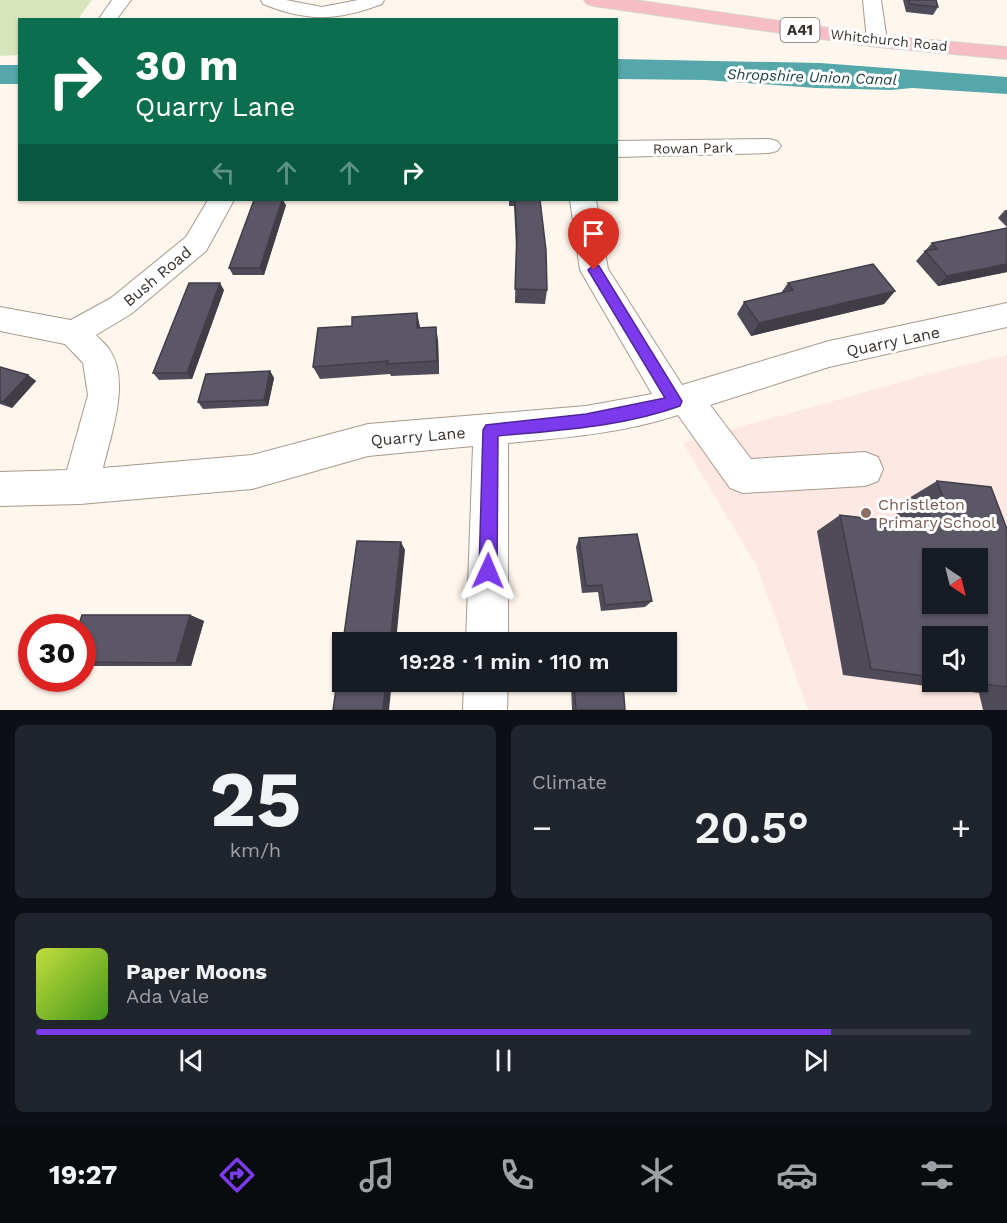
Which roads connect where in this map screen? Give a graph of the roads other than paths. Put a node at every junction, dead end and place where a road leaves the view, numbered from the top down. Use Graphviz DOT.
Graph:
graph roads {
  1 [pos="122,0"];
  2 [pos="270,0"];
  3 [pos="375,0"];
  4 [pos="594,0"];
  5 [pos="872,0"];
  6 [pos="327,17"];
  7 [pos="108,18"];
  8 [pos="877,41"];
  9 [pos="1007,53"];
  10 [pos="769,146"];
  11 [pos="618,149"];
  12 [pos="219,201"];
  13 [pos="583,201"];
  14 [pos="1007,315"];
  15 [pos="0,319"];
  16 [pos="74,333"];
  17 [pos="680,399"];
  18 [pos="491,430"];
  19 [pos="866,469"];
  20 [pos="80,487"];
  21 [pos="0,489"];
  22 [pos="487,632"];
  23 [pos="486,692"];
  24 [pos="485,710"];
  1 -- 7 [label="street"];
  2 -- 6 [label="street"];
  3 -- 6 [label="street"];
  4 -- 8 [label="highway, Whitchurch Road / A41"];
  5 -- 8 [label="street"];
  8 -- 9 [label="highway, Whitchurch Road / A41"];
  10 -- 11 [label="street, Rowan Park"];
  12 -- 16 [label="street, Bush Road"];
  13 -- 17 [label="street"];
  14 -- 17 [label="street, Quarry Lane"];
  15 -- 16 [label="street"];
  16 -- 20 [label="street"];
  17 -- 18 [label="street, Quarry Lane"];
  17 -- 19 [label="street"];
  18 -- 20 [label="street, Quarry Lane"];
  18 -- 22 [label="street"];
  20 -- 21 [label="street, Quarry Lane"];
  23 -- 24 [label="street"];
}
